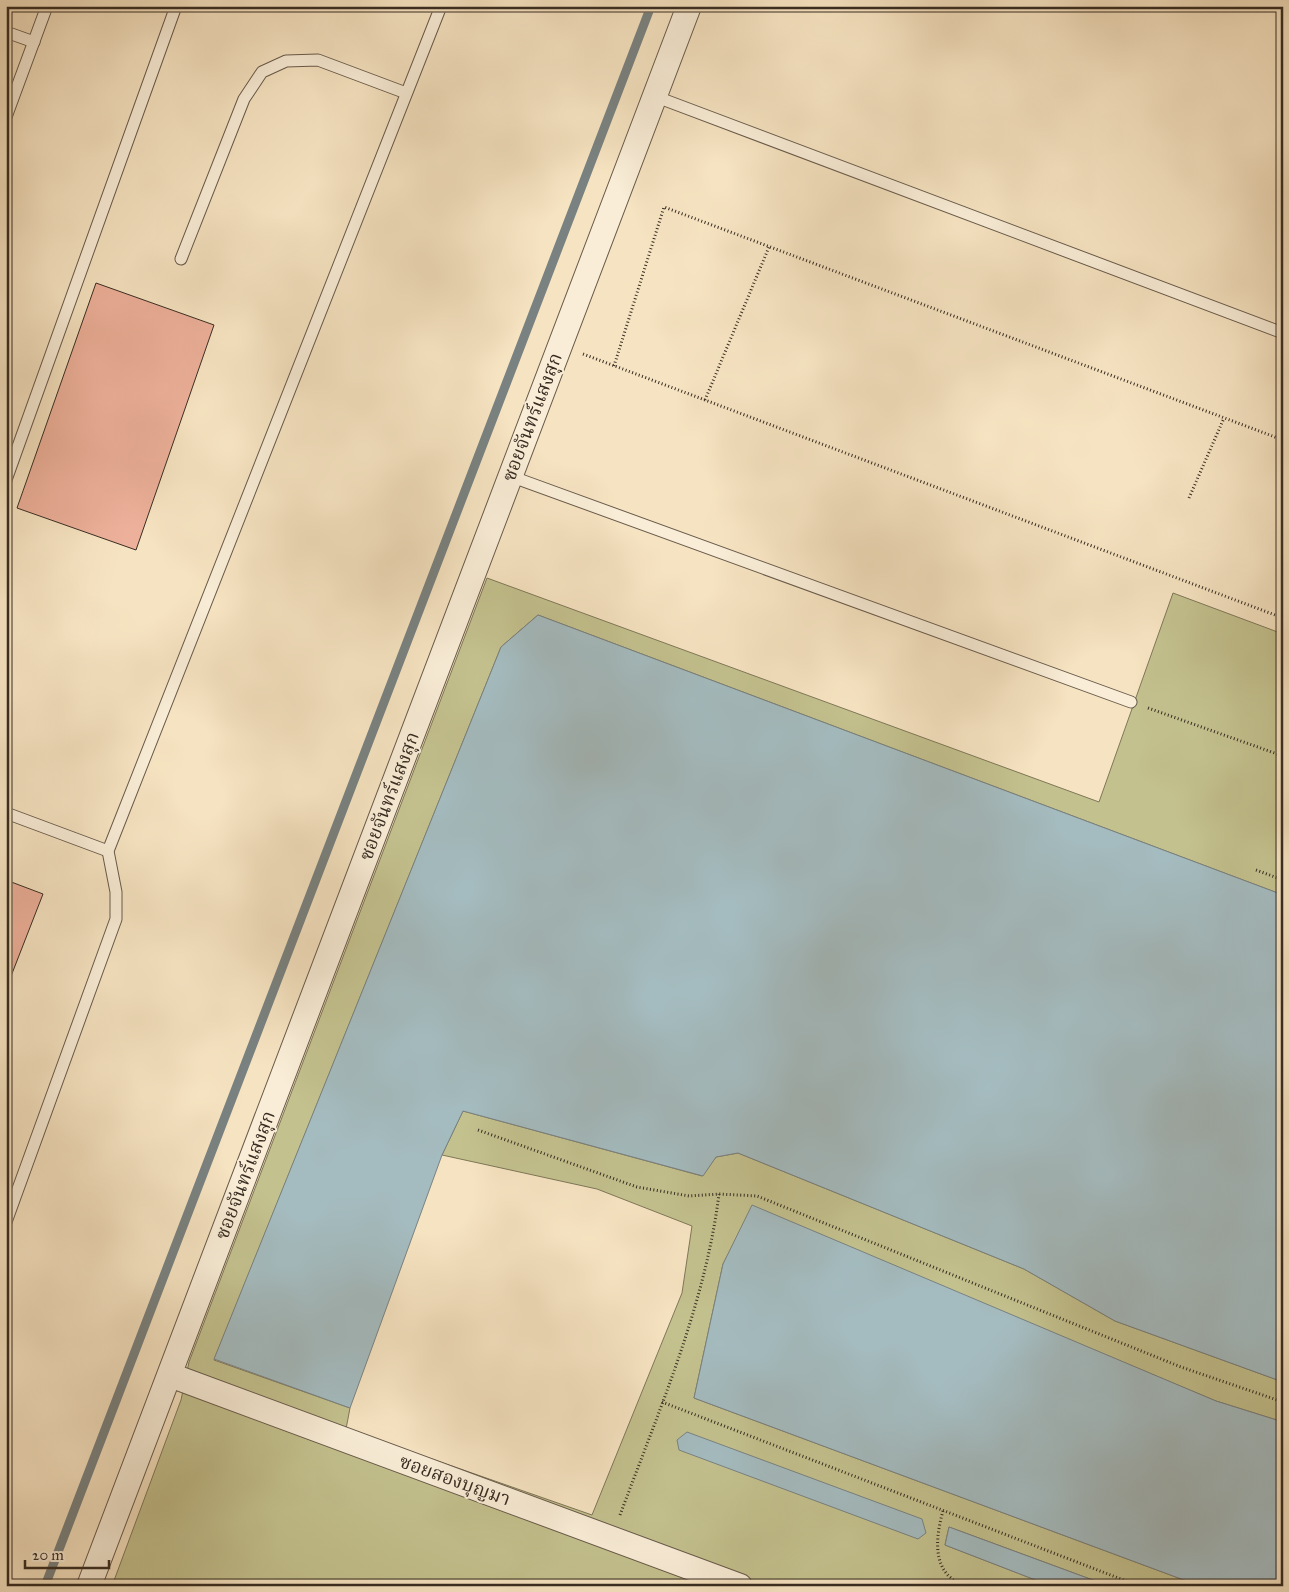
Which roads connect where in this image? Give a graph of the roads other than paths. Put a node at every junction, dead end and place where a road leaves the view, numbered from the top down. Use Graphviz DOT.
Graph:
graph roads {
  1 [pos="48,6"];
  2 [pos="176,6"];
  3 [pos="441,6"];
  4 [pos="689,6"];
  5 [pos="6,32"];
  6 [pos="34,42"];
  7 [pos="406,93"];
  8 [pos="654,96"];
  9 [pos="6,117"];
  10 [pos="181,259"];
  11 [pos="1283,332"];
  12 [pos="510,476"];
  13 [pos="6,480"];
  14 [pos="1131,702"];
  15 [pos="6,813"];
  16 [pos="108,851"];
  17 [pos="6,1222"];
  18 [pos="170,1374"];
  19 [pos="89,1586"];
  20 [pos="740,1586"];
  1 -- 6 [label="lane"];
  2 -- 13 [label="lane"];
  3 -- 7 [label="lane"];
  4 -- 8 [label="street, ซอยจันทร์แสงสุก"];
  5 -- 6 [label="lane"];
  6 -- 9 [label="lane"];
  7 -- 10 [label="lane"];
  7 -- 16 [label="lane"];
  8 -- 11 [label="lane"];
  8 -- 12 [label="street, ซอยจันทร์แสงสุก"];
  12 -- 14 [label="lane"];
  12 -- 18 [label="street, ซอยจันทร์แสงสุก"];
  15 -- 16 [label="lane"];
  16 -- 17 [label="lane"];
  18 -- 19 [label="street, ซอยจันทร์แสงสุก"];
  18 -- 20 [label="street, ซอยสองบุญมา"];
}
